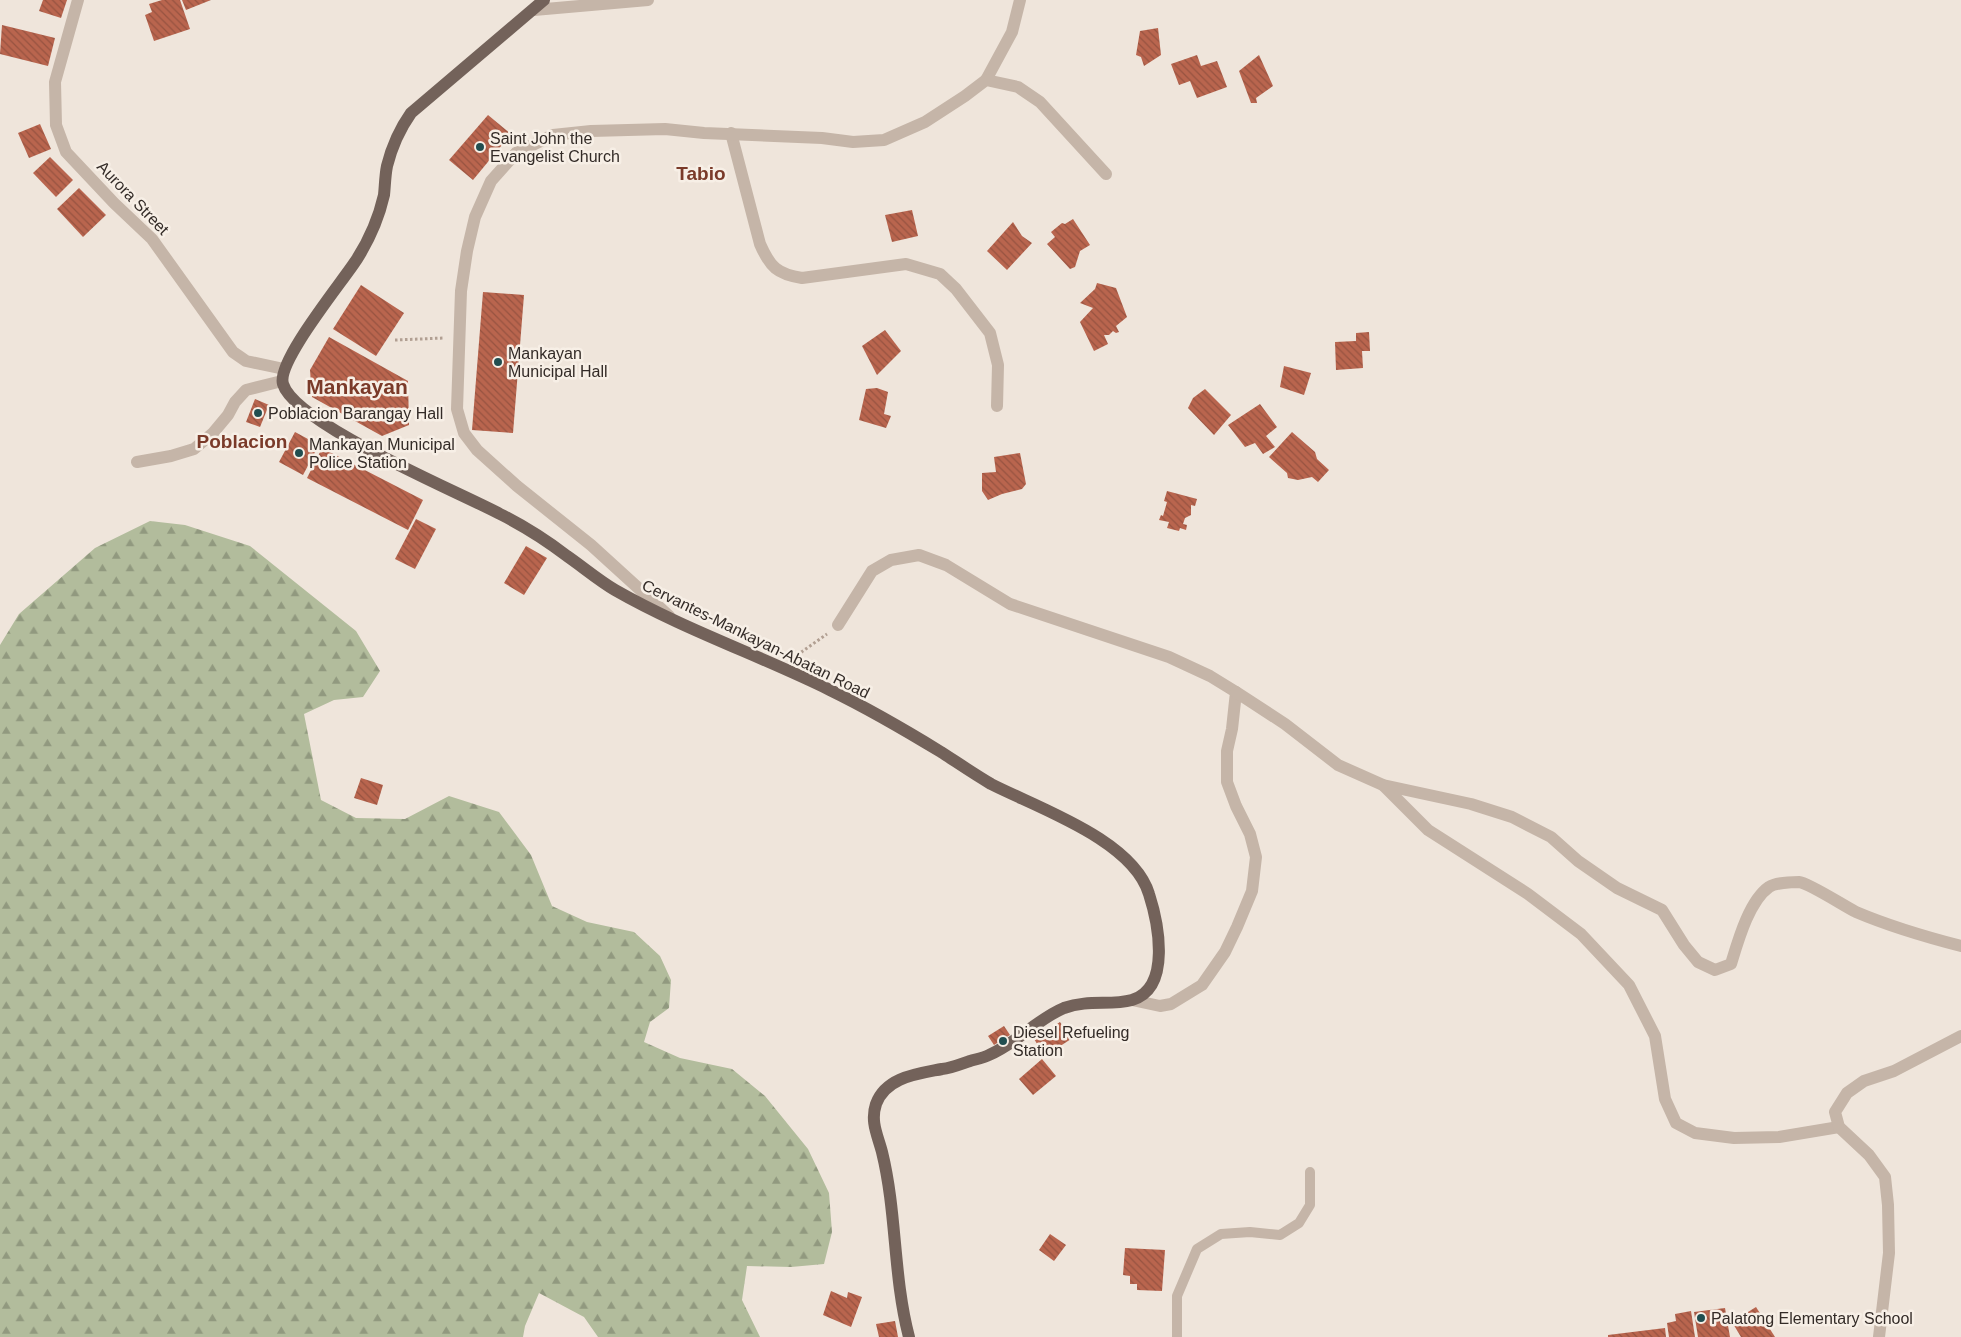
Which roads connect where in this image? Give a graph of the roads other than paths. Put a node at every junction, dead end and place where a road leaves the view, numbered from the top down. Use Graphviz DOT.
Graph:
graph roads {
  1 [pos="78,0"];
  2 [pos="544,0"];
  3 [pos="648,0"];
  4 [pos="1020,0"];
  5 [pos="534,10"];
  6 [pos="986,80"];
  7 [pos="731,133"];
  8 [pos="1106,174"];
  9 [pos="283,375"];
  10 [pos="997,406"];
  11 [pos="136,462"];
  12 [pos="673,619"];
  13 [pos="838,626"];
  14 [pos="1236,692"];
  15 [pos="1382,785"];
  16 [pos="1961,946"];
  17 [pos="1132,1000"];
  18 [pos="1961,1036"];
  19 [pos="1839,1127"];
  20 [pos="1310,1172"];
  21 [pos="909,1337"];
  22 [pos="1177,1337"];
  23 [pos="1879,1337"];
  1 -- 9 [label="street, Aurora Street"];
  2 -- 5 [label="main road"];
  3 -- 5 [label="street"];
  4 -- 6 [label="street"];
  5 -- 9 [label="main road"];
  6 -- 7 [label="street"];
  6 -- 8 [label="street"];
  7 -- 10 [label="street"];
  7 -- 12 [label="street"];
  9 -- 11 [label="street"];
  9 -- 12 [label="main road, Cervantes-Mankayan-Abatan Road"];
  12 -- 17 [label="main road, Cervantes-Mankayan-Abatan Road"];
  13 -- 14 [label="street"];
  14 -- 15 [label="street"];
  14 -- 17 [label="street"];
  15 -- 16 [label="street"];
  15 -- 19 [label="street"];
  17 -- 21 [label="main road"];
  18 -- 19 [label="street"];
  19 -- 23 [label="street"];
  20 -- 22 [label="lane"];
}
